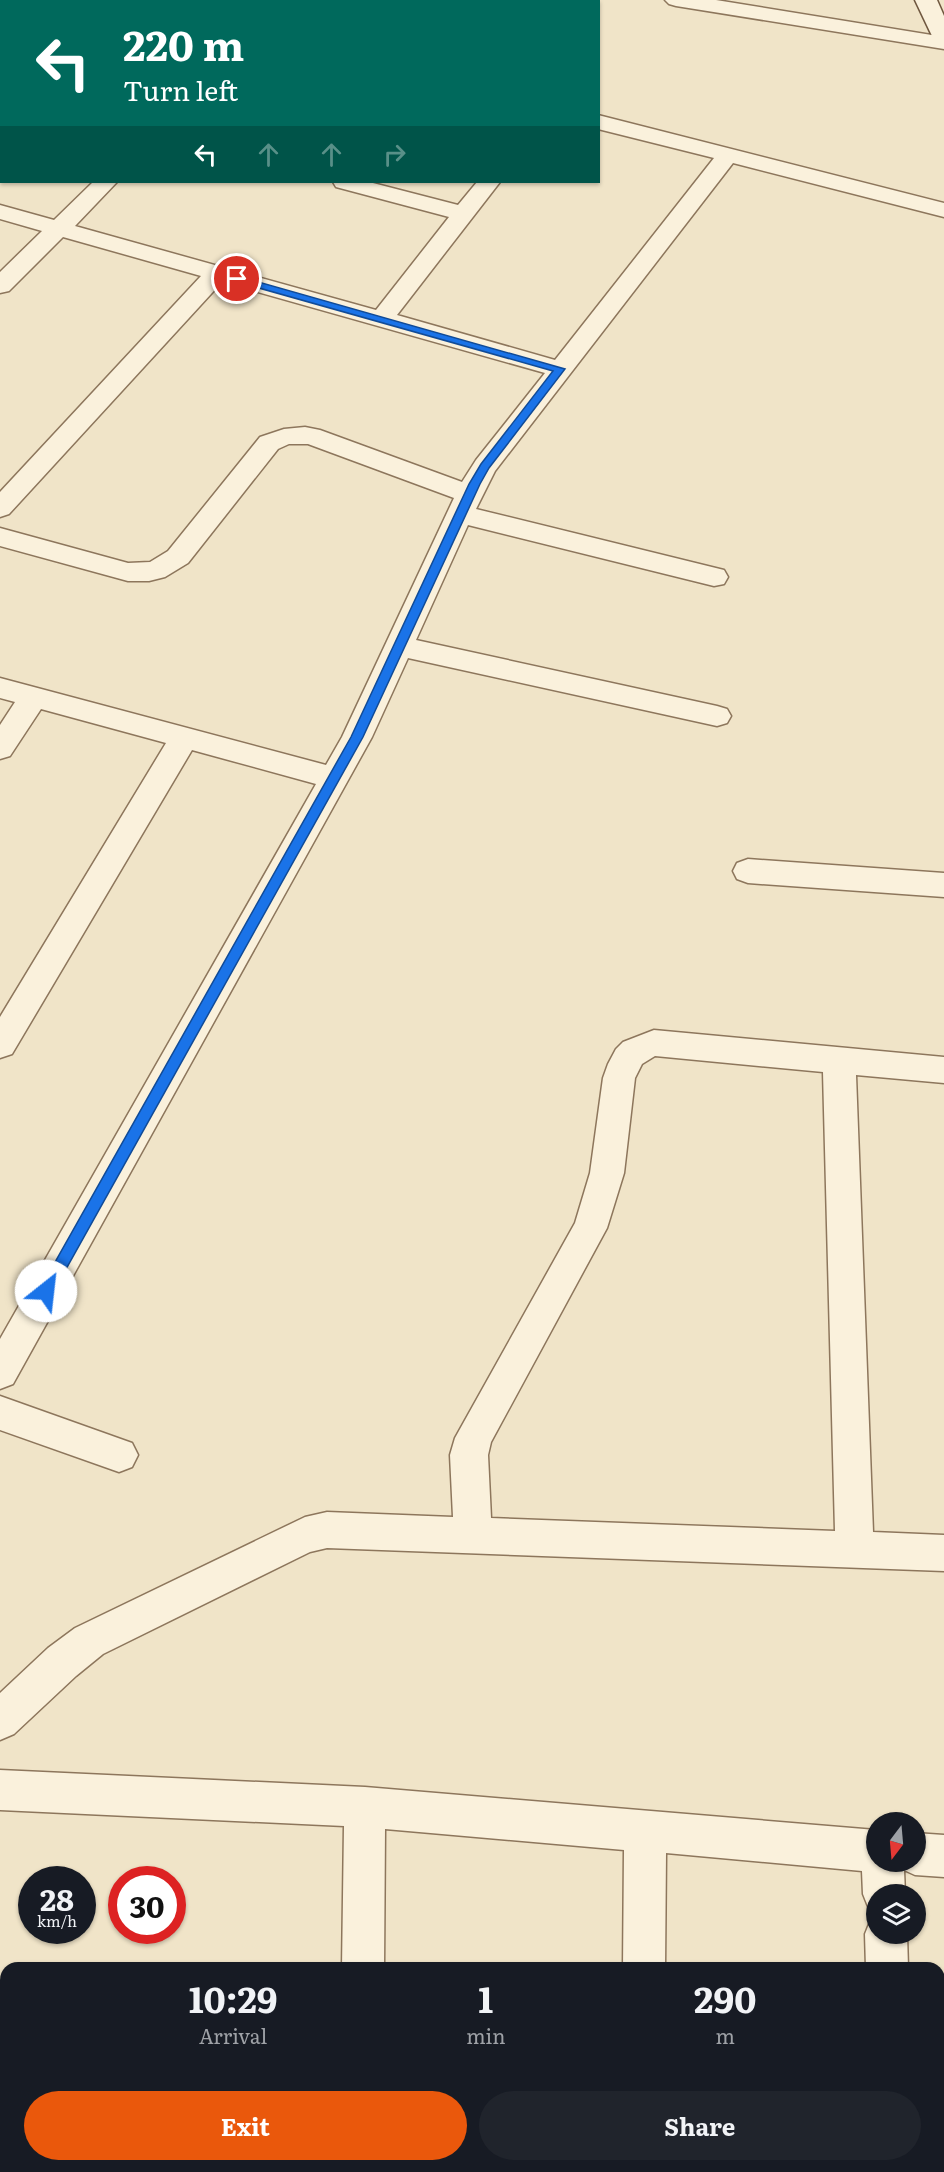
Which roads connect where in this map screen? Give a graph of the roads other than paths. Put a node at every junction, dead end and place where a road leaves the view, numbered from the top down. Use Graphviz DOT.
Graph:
graph roads {
  1 [pos="676,0"];
  2 [pos="926,0"];
  3 [pos="944,38"];
  4 [pos="944,43"];
  5 [pos="600,123"];
  6 [pos="728,155"];
  7 [pos="105,183"];
  8 [pos="348,183"];
  9 [pos="488,183"];
  10 [pos="944,210"];
  11 [pos="0,212"];
  12 [pos="464,214"];
  13 [pos="59,229"];
  14 [pos="217,273"];
  15 [pos="0,286"];
  16 [pos="381,319"];
  17 [pos="560,369"];
  18 [pos="464,504"];
  19 [pos="0,508"];
  20 [pos="0,537"];
  21 [pos="714,578"];
  22 [pos="398,646"];
  23 [pos="0,688"];
  24 [pos="34,697"];
  25 [pos="717,716"];
  26 [pos="184,738"];
  27 [pos="0,748"];
  28 [pos="334,778"];
  29 [pos="748,871"];
  30 [pos="944,885"];
  31 [pos="0,1045"];
  32 [pos="839,1060"];
  33 [pos="944,1070"];
  34 [pos="0,1373"];
  35 [pos="0,1413"];
  36 [pos="119,1455"];
  37 [pos="473,1535"];
  38 [pos="855,1550"];
  39 [pos="944,1553"];
  40 [pos="0,1720"];
  41 [pos="0,1790"];
  42 [pos="365,1807"];
  43 [pos="645,1830"];
  44 [pos="866,1850"];
  45 [pos="926,1855"];
  46 [pos="944,1856"];
  47 [pos="886,1944"];
  48 [pos="363,1962"];
  49 [pos="644,1962"];
  50 [pos="887,1962"];
  1 -- 4 [label="street"];
  2 -- 3 [label="street"];
  5 -- 6 [label="street"];
  6 -- 10 [label="street"];
  6 -- 17 [label="street"];
  7 -- 13 [label="street"];
  8 -- 12 [label="street"];
  9 -- 12 [label="street"];
  11 -- 13 [label="street"];
  12 -- 16 [label="street"];
  13 -- 14 [label="street"];
  13 -- 15 [label="street"];
  14 -- 16 [label="street"];
  14 -- 19 [label="street"];
  16 -- 17 [label="street"];
  17 -- 18 [label="street"];
  18 -- 20 [label="street"];
  18 -- 21 [label="street"];
  18 -- 22 [label="street"];
  22 -- 25 [label="street"];
  22 -- 28 [label="street"];
  23 -- 24 [label="street"];
  24 -- 26 [label="street"];
  24 -- 27 [label="street"];
  26 -- 28 [label="street"];
  26 -- 31 [label="street"];
  28 -- 34 [label="street"];
  29 -- 30 [label="street"];
  32 -- 33 [label="street"];
  32 -- 37 [label="street"];
  32 -- 38 [label="street"];
  35 -- 36 [label="street"];
  37 -- 38 [label="street"];
  37 -- 40 [label="street"];
  38 -- 39 [label="street"];
  41 -- 42 [label="street"];
  42 -- 43 [label="street"];
  42 -- 48 [label="street"];
  43 -- 44 [label="street"];
  43 -- 49 [label="street"];
  45 -- 46 [label="street"];
  47 -- 50 [label="street"];
}
